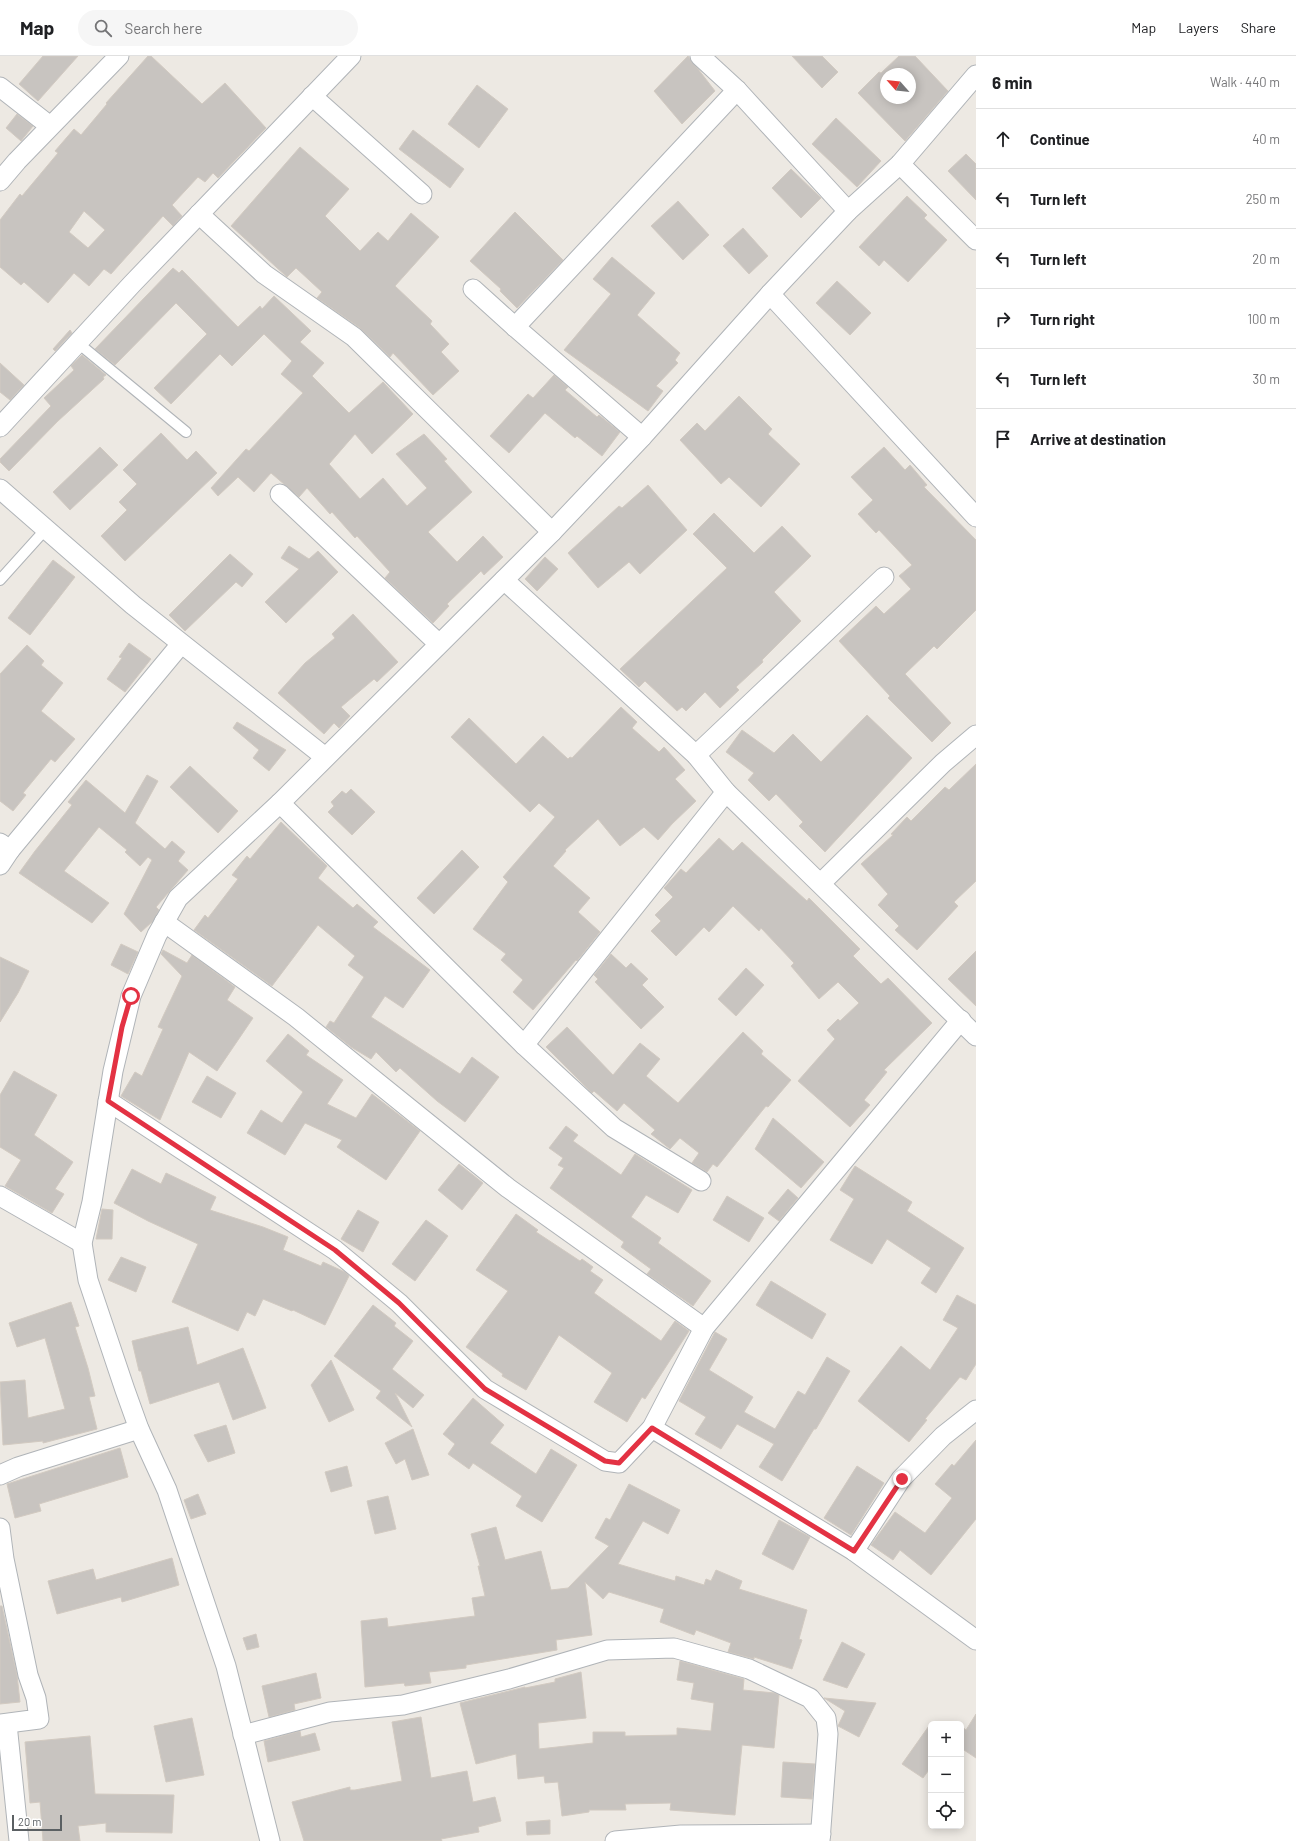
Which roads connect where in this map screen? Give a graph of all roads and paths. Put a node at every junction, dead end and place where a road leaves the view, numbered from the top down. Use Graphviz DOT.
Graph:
graph roads {
  1 [pos="119,56"];
  2 [pos="351,56"];
  3 [pos="700,56"];
  4 [pos="976,75"];
  5 [pos="0,87"];
  6 [pos="737,90"];
  7 [pos="312,96"];
  8 [pos="50,126"];
  9 [pos="900,164"];
  10 [pos="0,181"];
  11 [pos="422,194"];
  12 [pos="848,211"];
  13 [pos="199,214"];
  14 [pos="976,240"];
  15 [pos="473,289"];
  16 [pos="770,294"];
  17 [pos="515,327"];
  18 [pos="78,343"];
  19 [pos="0,427"];
  20 [pos="186,432"];
  21 [pos="642,437"];
  22 [pos="0,489"];
  23 [pos="280,494"];
  24 [pos="976,517"];
  25 [pos="45,530"];
  26 [pos="552,532"];
  27 [pos="884,577"];
  28 [pos="0,580"];
  29 [pos="504,580"];
  30 [pos="181,644"];
  31 [pos="440,644"];
  32 [pos="976,735"];
  33 [pos="696,755"];
  34 [pos="325,757"];
  35 [pos="726,792"];
  36 [pos="280,803"];
  37 [pos="3,853"];
  38 [pos="821,883"];
  39 [pos="164,922"];
  40 [pos="971,1029"];
  41 [pos="524,1045"];
  42 [pos="108,1101"];
  43 [pos="701,1181"];
  44 [pos="0,1196"];
  45 [pos="82,1244"];
  46 [pos="704,1328"];
  47 [pos="976,1410"];
  48 [pos="652,1428"];
  49 [pos="139,1429"];
  50 [pos="0,1475"];
  51 [pos="0,1528"];
  52 [pos="854,1551"];
  53 [pos="976,1640"];
  54 [pos="3,1724"];
  55 [pos="243,1735"];
  56 [pos="820,1837"];
  57 [pos="19,1841"];
  58 [pos="270,1841"];
  59 [pos="615,1841"];
  1 -- 8 [label="street"];
  2 -- 7 [label="street"];
  3 -- 6 [label="street"];
  4 -- 9 [label="street"];
  5 -- 8 [label="street"];
  6 -- 12 [label="street"];
  6 -- 17 [label="street"];
  7 -- 11 [label="street"];
  7 -- 13 [label="street"];
  8 -- 10 [label="street"];
  9 -- 12 [label="street"];
  9 -- 14 [label="street"];
  12 -- 16 [label="street"];
  13 -- 18 [label="street"];
  13 -- 26 [label="street"];
  15 -- 17 [label="street"];
  16 -- 21 [label="street"];
  16 -- 24 [label="street"];
  17 -- 21 [label="street"];
  18 -- 19 [label="street"];
  18 -- 20 [label="lane"];
  21 -- 26 [label="street"];
  22 -- 25 [label="street"];
  23 -- 31 [label="street"];
  25 -- 28 [label="lane"];
  25 -- 30 [label="street"];
  26 -- 29 [label="street"];
  27 -- 33 [label="street"];
  29 -- 31 [label="street"];
  29 -- 33 [label="street"];
  30 -- 34 [label="street"];
  30 -- 37 [label="street"];
  31 -- 34 [label="street"];
  32 -- 38 [label="street"];
  33 -- 35 [label="street"];
  34 -- 36 [label="street"];
  35 -- 38 [label="street"];
  35 -- 41 [label="street"];
  36 -- 39 [label="street"];
  36 -- 41 [label="street"];
  38 -- 40 [label="street"];
  39 -- 42 [label="street"];
  39 -- 46 [label="street"];
  40 -- 46 [label="street"];
  41 -- 43 [label="street"];
  42 -- 45 [label="street"];
  42 -- 48 [label="street"];
  44 -- 45 [label="street"];
  45 -- 49 [label="street"];
  46 -- 48 [label="street"];
  47 -- 52 [label="street"];
  48 -- 52 [label="street"];
  49 -- 50 [label="street"];
  49 -- 55 [label="street"];
  51 -- 54 [label="street"];
  52 -- 53 [label="street"];
  54 -- 57 [label="street"];
  55 -- 56 [label="street"];
  55 -- 58 [label="street"];
  56 -- 59 [label="street"];
}
